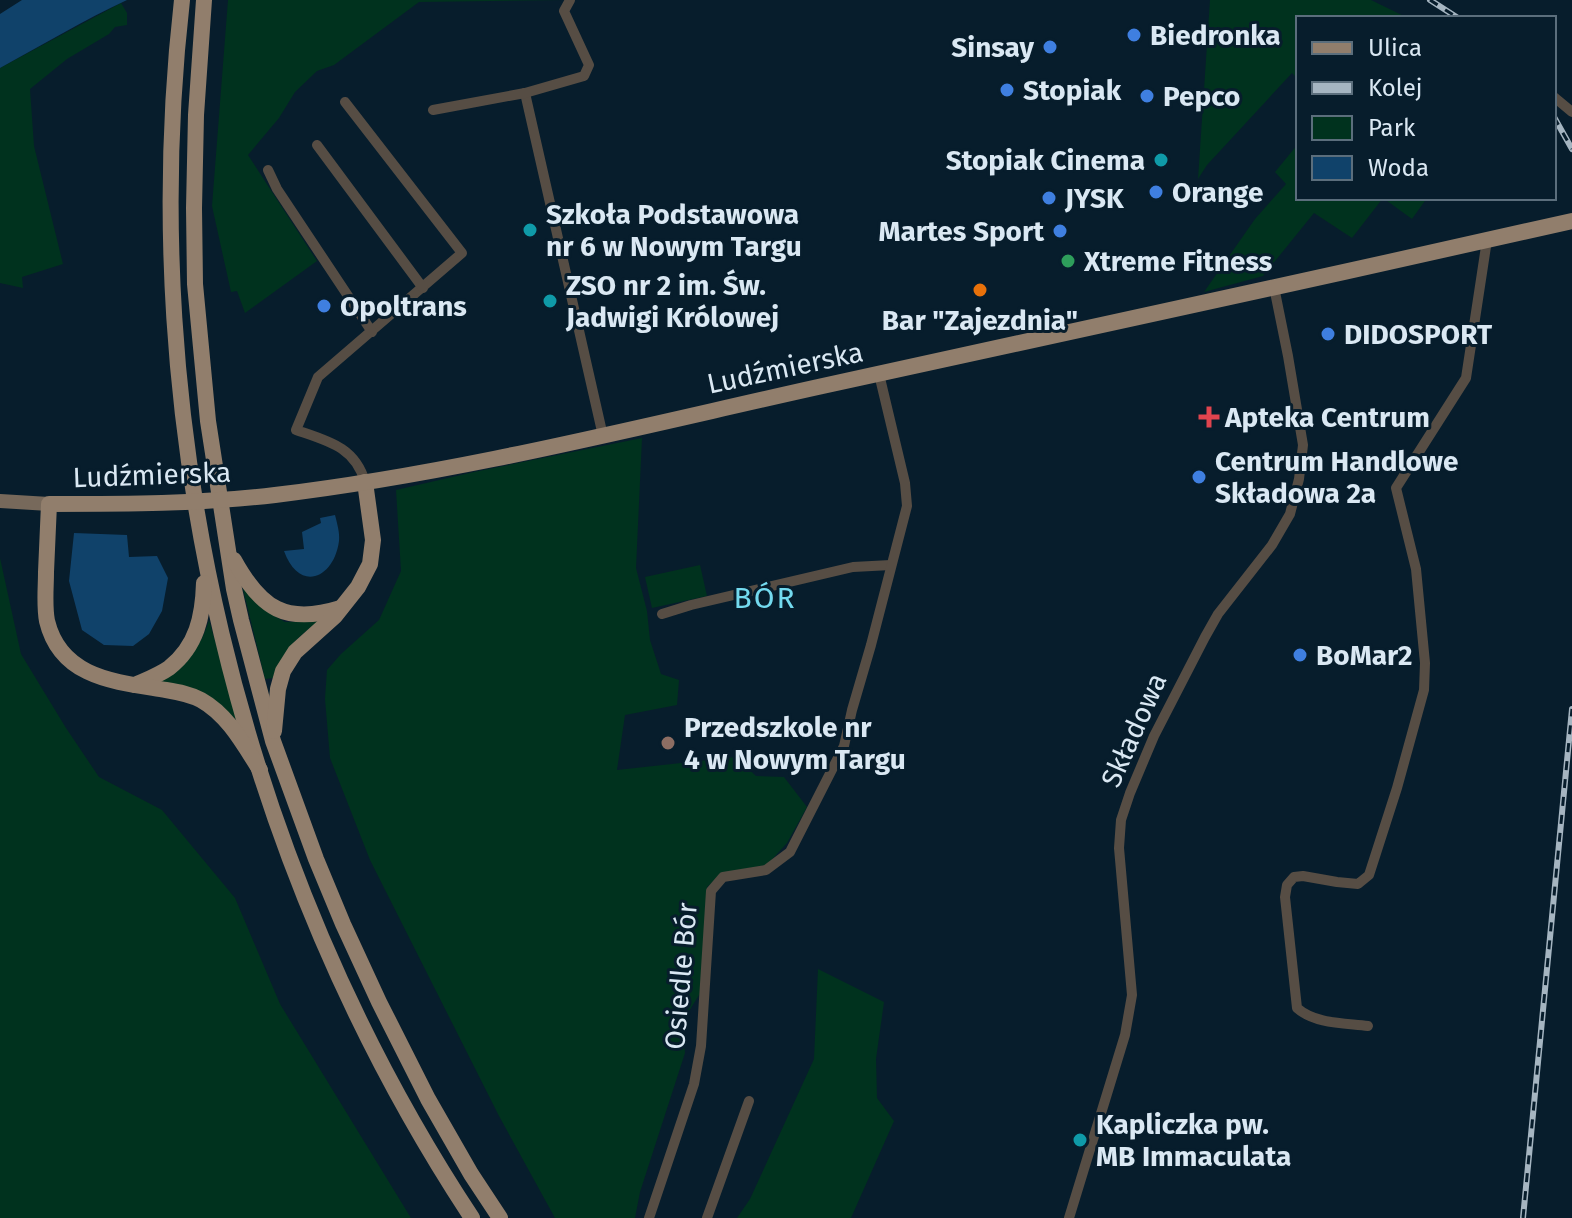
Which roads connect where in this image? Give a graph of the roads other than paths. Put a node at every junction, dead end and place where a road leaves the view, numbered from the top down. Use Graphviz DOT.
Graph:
graph roads {
  1 [pos="182,0"];
  2 [pos="204,0"];
  3 [pos="570,0"];
  4 [pos="525,93"];
  5 [pos="1556,99"];
  6 [pos="345,102"];
  7 [pos="433,110"];
  8 [pos="1572,112"];
  9 [pos="317,145"];
  10 [pos="268,170"];
  11 [pos="1572,221"];
  12 [pos="1487,240"];
  13 [pos="1274,287"];
  14 [pos="423,288"];
  15 [pos="372,332"];
  16 [pos="879,374"];
  17 [pos="603,436"];
  18 [pos="365,482"];
  19 [pos="0,501"];
  20 [pos="49,504"];
  21 [pos="227,549"];
  22 [pos="205,557"];
  23 [pos="891,565"];
  24 [pos="341,608"];
  25 [pos="662,614"];
  26 [pos="135,685"];
  27 [pos="273,741"];
  28 [pos="260,770"];
  29 [pos="1368,1026"];
  30 [pos="749,1101"];
  31 [pos="472,1218"];
  32 [pos="500,1218"];
  33 [pos="649,1218"];
  34 [pos="707,1218"];
  35 [pos="1069,1218"];
  1 -- 22 [label="main road"];
  2 -- 21 [label="main road"];
  3 -- 4 [label="street"];
  4 -- 7 [label="street"];
  4 -- 17 [label="street"];
  5 -- 8 [label="street"];
  6 -- 14 [label="street"];
  9 -- 14 [label="street"];
  10 -- 15 [label="street"];
  11 -- 12 [label="main road, Ludźmierska"];
  12 -- 13 [label="main road, Ludźmierska"];
  12 -- 29 [label="street"];
  13 -- 16 [label="main road, Ludźmierska"];
  13 -- 35 [label="street, Składowa"];
  14 -- 15 [label="street"];
  15 -- 18 [label="street"];
  16 -- 17 [label="main road, Ludźmierska"];
  16 -- 23 [label="street, Osiedle Bór"];
  17 -- 18 [label="main road, Ludźmierska"];
  18 -- 20 [label="main road, Ludźmierska"];
  18 -- 24 [label="main road"];
  19 -- 20 [label="main road, Ludźmierska"];
  20 -- 26 [label="main road"];
  21 -- 24 [label="main road"];
  21 -- 27 [label="main road"];
  22 -- 26 [label="main road"];
  22 -- 28 [label="main road"];
  23 -- 25 [label="street"];
  23 -- 33 [label="street, Osiedle Bór"];
  24 -- 27 [label="main road"];
  26 -- 28 [label="main road"];
  27 -- 32 [label="main road"];
  28 -- 31 [label="main road"];
  30 -- 34 [label="street"];
}
